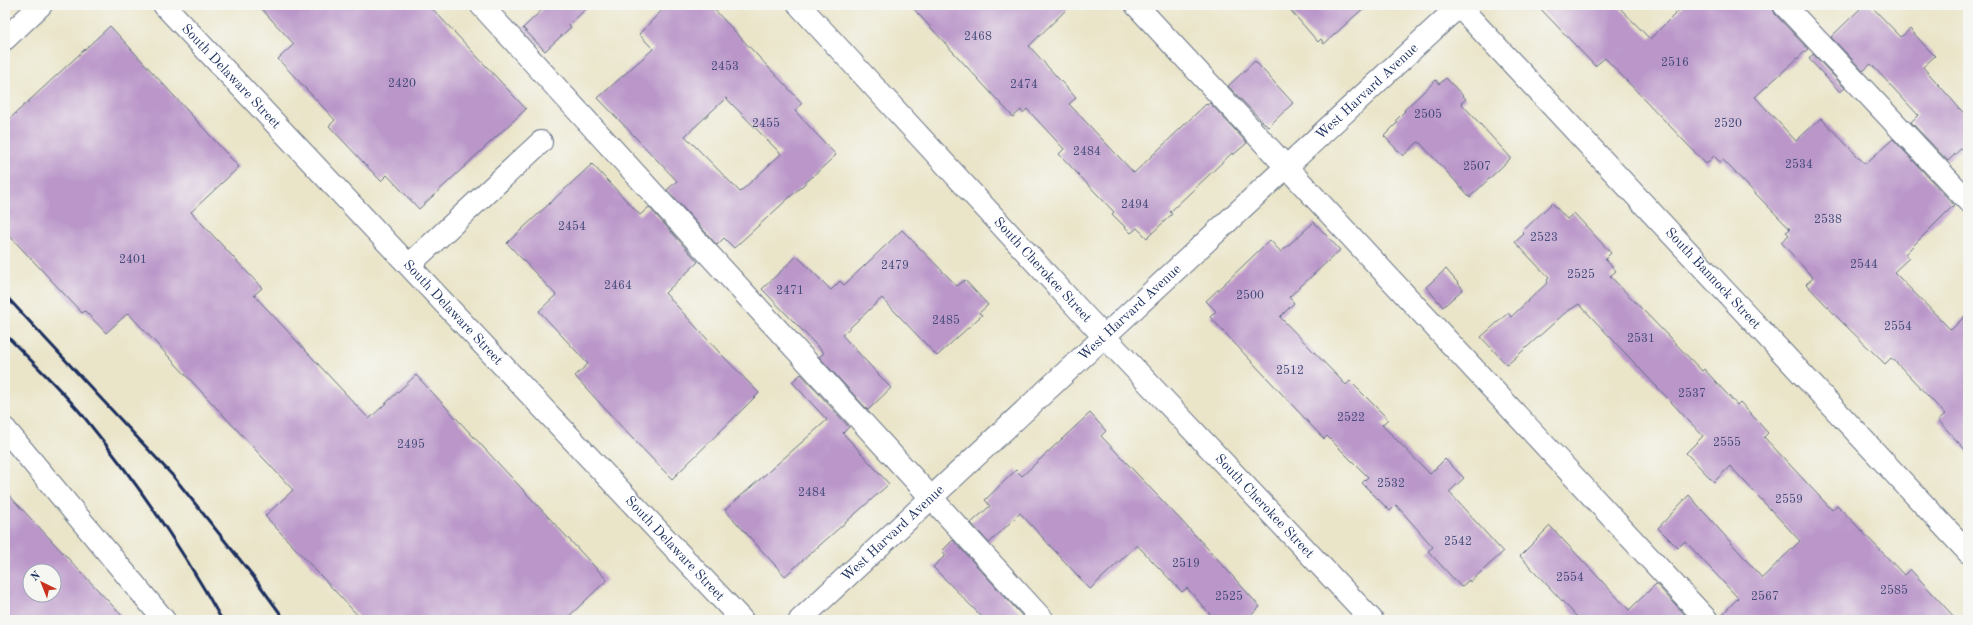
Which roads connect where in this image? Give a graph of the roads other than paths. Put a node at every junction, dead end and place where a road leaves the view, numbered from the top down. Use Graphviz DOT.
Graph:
graph roads {
  1 [pos="41,5"];
  2 [pos="164,5"];
  3 [pos="480,5"];
  4 [pos="799,5"];
  5 [pos="1136,5"];
  6 [pos="1459,5"];
  7 [pos="1784,5"];
  8 [pos="5,39"];
  9 [pos="541,142"];
  10 [pos="1285,168"];
  11 [pos="1968,202"];
  12 [pos="409,265"];
  13 [pos="1104,337"];
  14 [pos="5,429"];
  15 [pos="930,499"];
  16 [pos="1968,552"];
  17 [pos="164,620"];
  18 [pos="742,620"];
  19 [pos="800,620"];
  20 [pos="1043,620"];
  21 [pos="1372,620"];
  22 [pos="1707,620"];
  1 -- 8 [label="street"];
  2 -- 12 [label="street, South Delaware Street"];
  3 -- 15 [label="street"];
  4 -- 13 [label="street, South Cherokee Street"];
  5 -- 10 [label="street"];
  6 -- 10 [label="street, West Harvard Avenue"];
  6 -- 16 [label="street, South Bannock Street"];
  7 -- 11 [label="street"];
  9 -- 12 [label="street"];
  10 -- 13 [label="street, West Harvard Avenue"];
  10 -- 22 [label="street"];
  12 -- 18 [label="street, South Delaware Street"];
  13 -- 15 [label="street, West Harvard Avenue"];
  13 -- 21 [label="street, South Cherokee Street"];
  14 -- 17 [label="street"];
  15 -- 19 [label="street, West Harvard Avenue"];
  15 -- 20 [label="street"];
}
